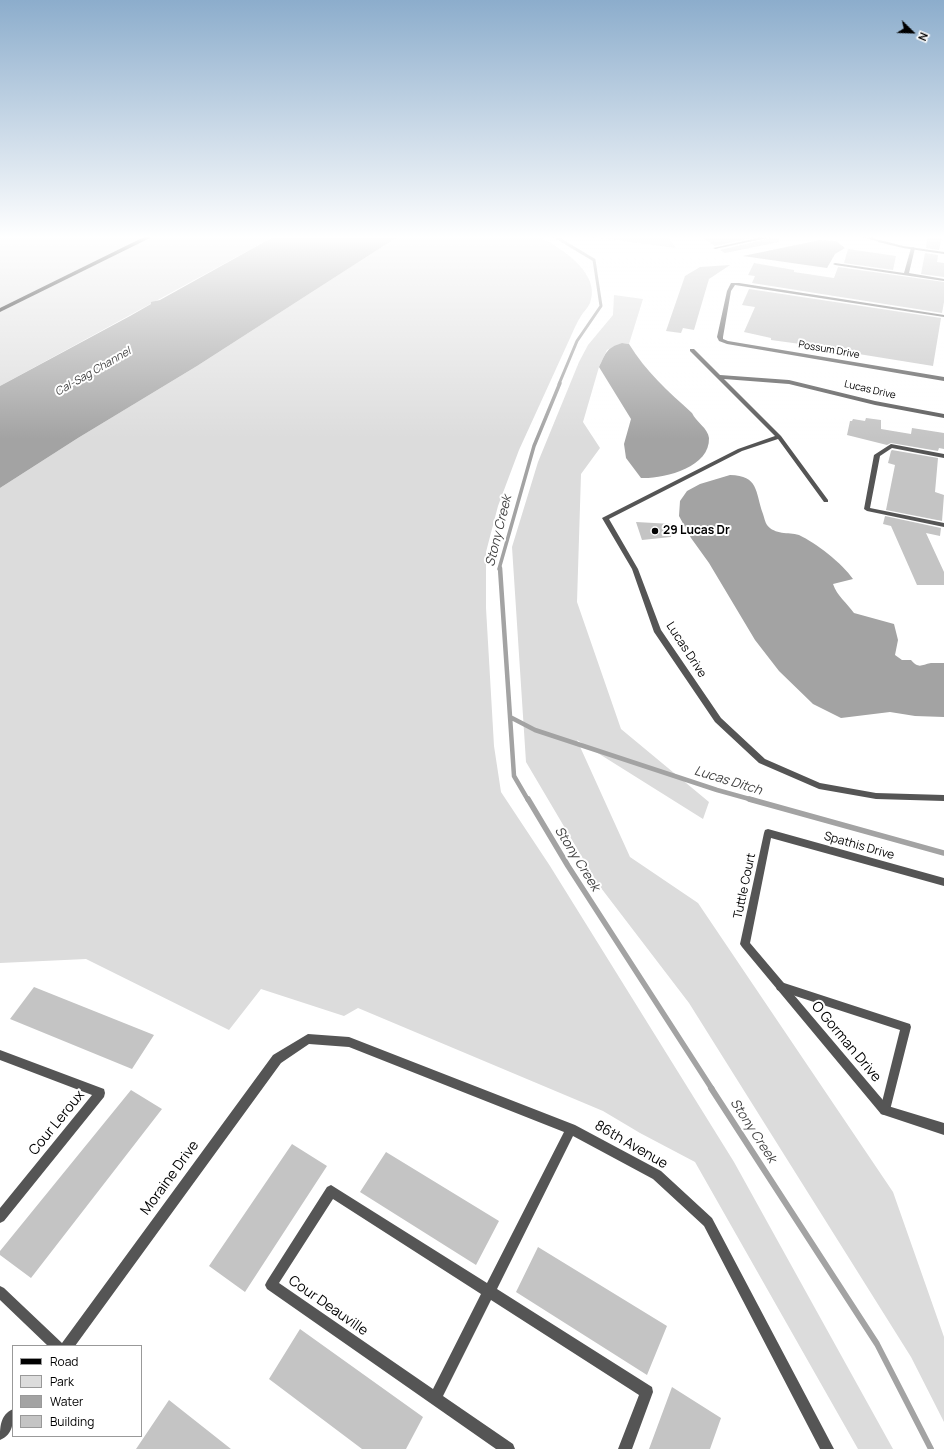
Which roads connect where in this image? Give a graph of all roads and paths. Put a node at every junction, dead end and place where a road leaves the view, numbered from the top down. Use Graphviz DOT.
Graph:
graph roads {
  1 [pos="13,304"];
  2 [pos="726,304"];
  3 [pos="867,304"];
  4 [pos="0,310"];
  5 [pos="944,316"];
  6 [pos="692,350"];
  7 [pos="720,377"];
  8 [pos="944,379"];
  9 [pos="944,416"];
  10 [pos="779,437"];
  11 [pos="944,456"];
  12 [pos="826,501"];
  13 [pos="944,525"];
  14 [pos="944,798"];
  15 [pos="768,833"];
  16 [pos="944,882"];
  17 [pos="745,944"];
  18 [pos="781,987"];
  19 [pos="308,1039"];
  20 [pos="0,1055"];
  21 [pos="886,1110"];
  22 [pos="571,1129"];
  23 [pos="944,1129"];
  24 [pos="0,1217"];
  25 [pos="0,1292"];
  26 [pos="489,1292"];
  27 [pos="56,1345"];
  28 [pos="68,1345"];
  29 [pos="435,1399"];
  30 [pos="12,1417"];
  31 [pos="0,1433"];
  32 [pos="508,1449"];
  33 [pos="625,1449"];
  34 [pos="827,1449"];
  1 -- 4 [label="main road"];
  2 -- 8 [label="street, Possum Drive"];
  3 -- 5 [label="street, Possum Drive"];
  6 -- 7 [label="street"];
  7 -- 9 [label="street, Lucas Drive"];
  7 -- 10 [label="street"];
  10 -- 12 [label="street"];
  10 -- 14 [label="street, Lucas Drive"];
  11 -- 13 [label="street"];
  15 -- 16 [label="street, Spathis Drive"];
  15 -- 17 [label="street, Tuttle Court"];
  17 -- 18 [label="street, O Gorman Drive"];
  18 -- 21 [label="street, O Gorman Drive"];
  18 -- 21 [label="street"];
  19 -- 22 [label="street, 86th Avenue"];
  19 -- 28 [label="street, Moraine Drive"];
  20 -- 24 [label="street, Cour Leroux"];
  21 -- 23 [label="street"];
  22 -- 26 [label="street"];
  22 -- 34 [label="street, 86th Avenue"];
  25 -- 27 [label="street"];
  26 -- 29 [label="street"];
  26 -- 29 [label="street, Cour Deauville"];
  26 -- 33 [label="street, Cour Deauville"];
  29 -- 32 [label="street, Cour Deauville"];
  30 -- 31 [label="street"];
}
